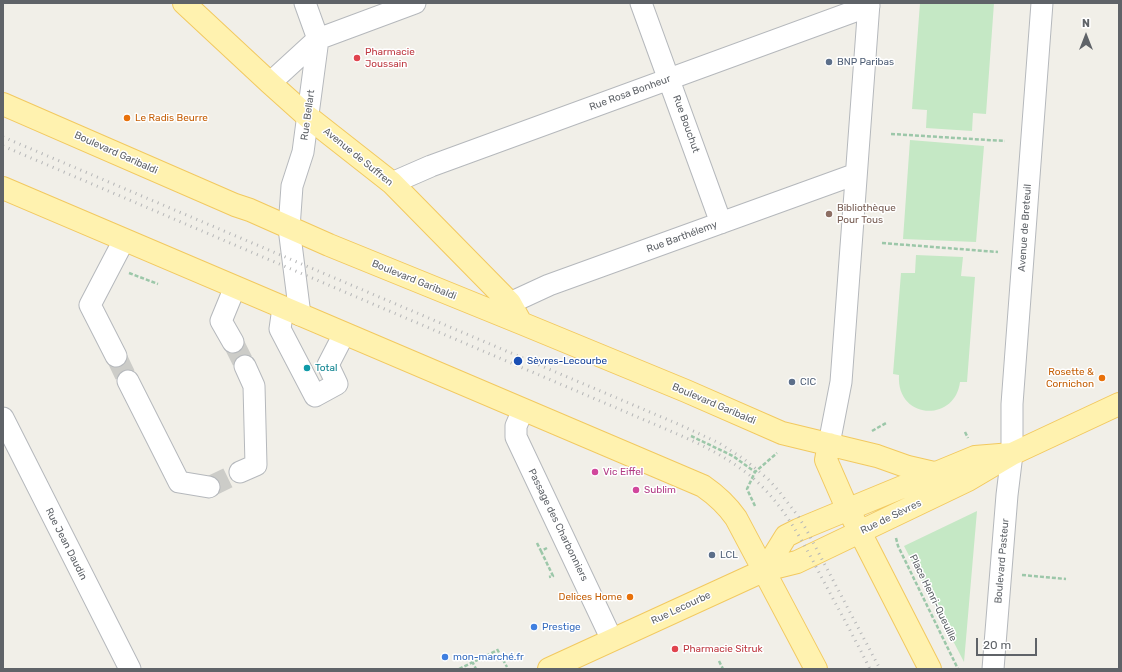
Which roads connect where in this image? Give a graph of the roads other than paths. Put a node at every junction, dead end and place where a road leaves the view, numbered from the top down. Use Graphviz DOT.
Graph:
graph roads {
  1 [pos="184,3"];
  2 [pos="305,3"];
  3 [pos="416,3"];
  4 [pos="641,3"];
  5 [pos="1042,3"];
  6 [pos="869,4"];
  7 [pos="318,39"];
  8 [pos="669,79"];
  9 [pos="270,83"];
  10 [pos="3,104"];
  11 [pos="308,117"];
  12 [pos="856,174"];
  13 [pos="392,182"];
  14 [pos="3,188"];
  15 [pos="721,223"];
  16 [pos="289,228"];
  17 [pos="124,240"];
  18 [pos="235,287"];
  19 [pos="510,303"];
  20 [pos="291,311"];
  21 [pos="521,323"];
  22 [pos="344,334"];
  23 [pos="233,342"];
  24 [pos="116,356"];
  25 [pos="245,366"];
  26 [pos="128,381"];
  27 [pos="1119,404"];
  28 [pos="523,410"];
  29 [pos="3,418"];
  30 [pos="829,444"];
  31 [pos="1012,454"];
  32 [pos="240,472"];
  33 [pos="934,474"];
  34 [pos="209,487"];
  35 [pos="848,509"];
  36 [pos="860,532"];
  37 [pos="765,570"];
  38 [pos="612,640"];
  39 [pos="130,669"];
  40 [pos="549,669"];
  41 [pos="816,669"];
  42 [pos="930,669"];
  43 [pos="993,669"];
  1 -- 9 [label="main road, Avenue de Suffren"];
  2 -- 7 [label="street, Rue Bellart"];
  3 -- 7 [label="street"];
  4 -- 8 [label="street, Rue Bouchut"];
  5 -- 31 [label="street, Avenue de Breteuil"];
  6 -- 8 [label="street, Rue Rosa Bonheur"];
  6 -- 12 [label="street"];
  7 -- 9 [label="street"];
  7 -- 11 [label="street, Rue Bellart"];
  8 -- 13 [label="street, Rue Rosa Bonheur"];
  8 -- 15 [label="street, Rue Bouchut"];
  9 -- 11 [label="main road, Avenue de Suffren"];
  10 -- 16 [label="main road, Boulevard Garibaldi"];
  11 -- 13 [label="main road, Avenue de Suffren"];
  11 -- 16 [label="street, Rue Bellart"];
  12 -- 15 [label="street, Rue Barthélemy"];
  12 -- 30 [label="street"];
  13 -- 19 [label="main road, Avenue de Suffren"];
  14 -- 17 [label="main road"];
  15 -- 19 [label="street, Rue Barthélemy"];
  16 -- 20 [label="street, Rue Bellart"];
  16 -- 21 [label="main road, Boulevard Garibaldi"];
  17 -- 18 [label="main road"];
  17 -- 24 [label="street"];
  18 -- 20 [label="main road"];
  18 -- 23 [label="street"];
  19 -- 21 [label="main road, Avenue de Suffren"];
  20 -- 22 [label="main road"];
  20 -- 22 [label="street, Rue Bellart"];
  21 -- 30 [label="main road, Boulevard Garibaldi"];
  22 -- 28 [label="main road"];
  25 -- 32 [label="street"];
  26 -- 34 [label="street"];
  27 -- 31 [label="main road, Rue de Sèvres"];
  28 -- 37 [label="main road"];
  28 -- 38 [label="street, Passage des Charbonniers"];
  29 -- 39 [label="street, Rue Jean Daudin"];
  30 -- 33 [label="main road, Boulevard Garibaldi"];
  30 -- 35 [label="main road"];
  31 -- 33 [label="main road, Rue de Sèvres"];
  31 -- 36 [label="main road, Rue de Sèvres"];
  31 -- 43 [label="street, Boulevard Pasteur"];
  33 -- 35 [label="main road, Rue de Sèvres"];
  35 -- 36 [label="main road"];
  35 -- 37 [label="main road, Rue de Sèvres"];
  36 -- 37 [label="main road, Rue de Sèvres"];
  36 -- 42 [label="main road"];
  37 -- 38 [label="main road, Rue Lecourbe"];
  37 -- 41 [label="main road"];
  38 -- 40 [label="main road, Rue Lecourbe"];
}
